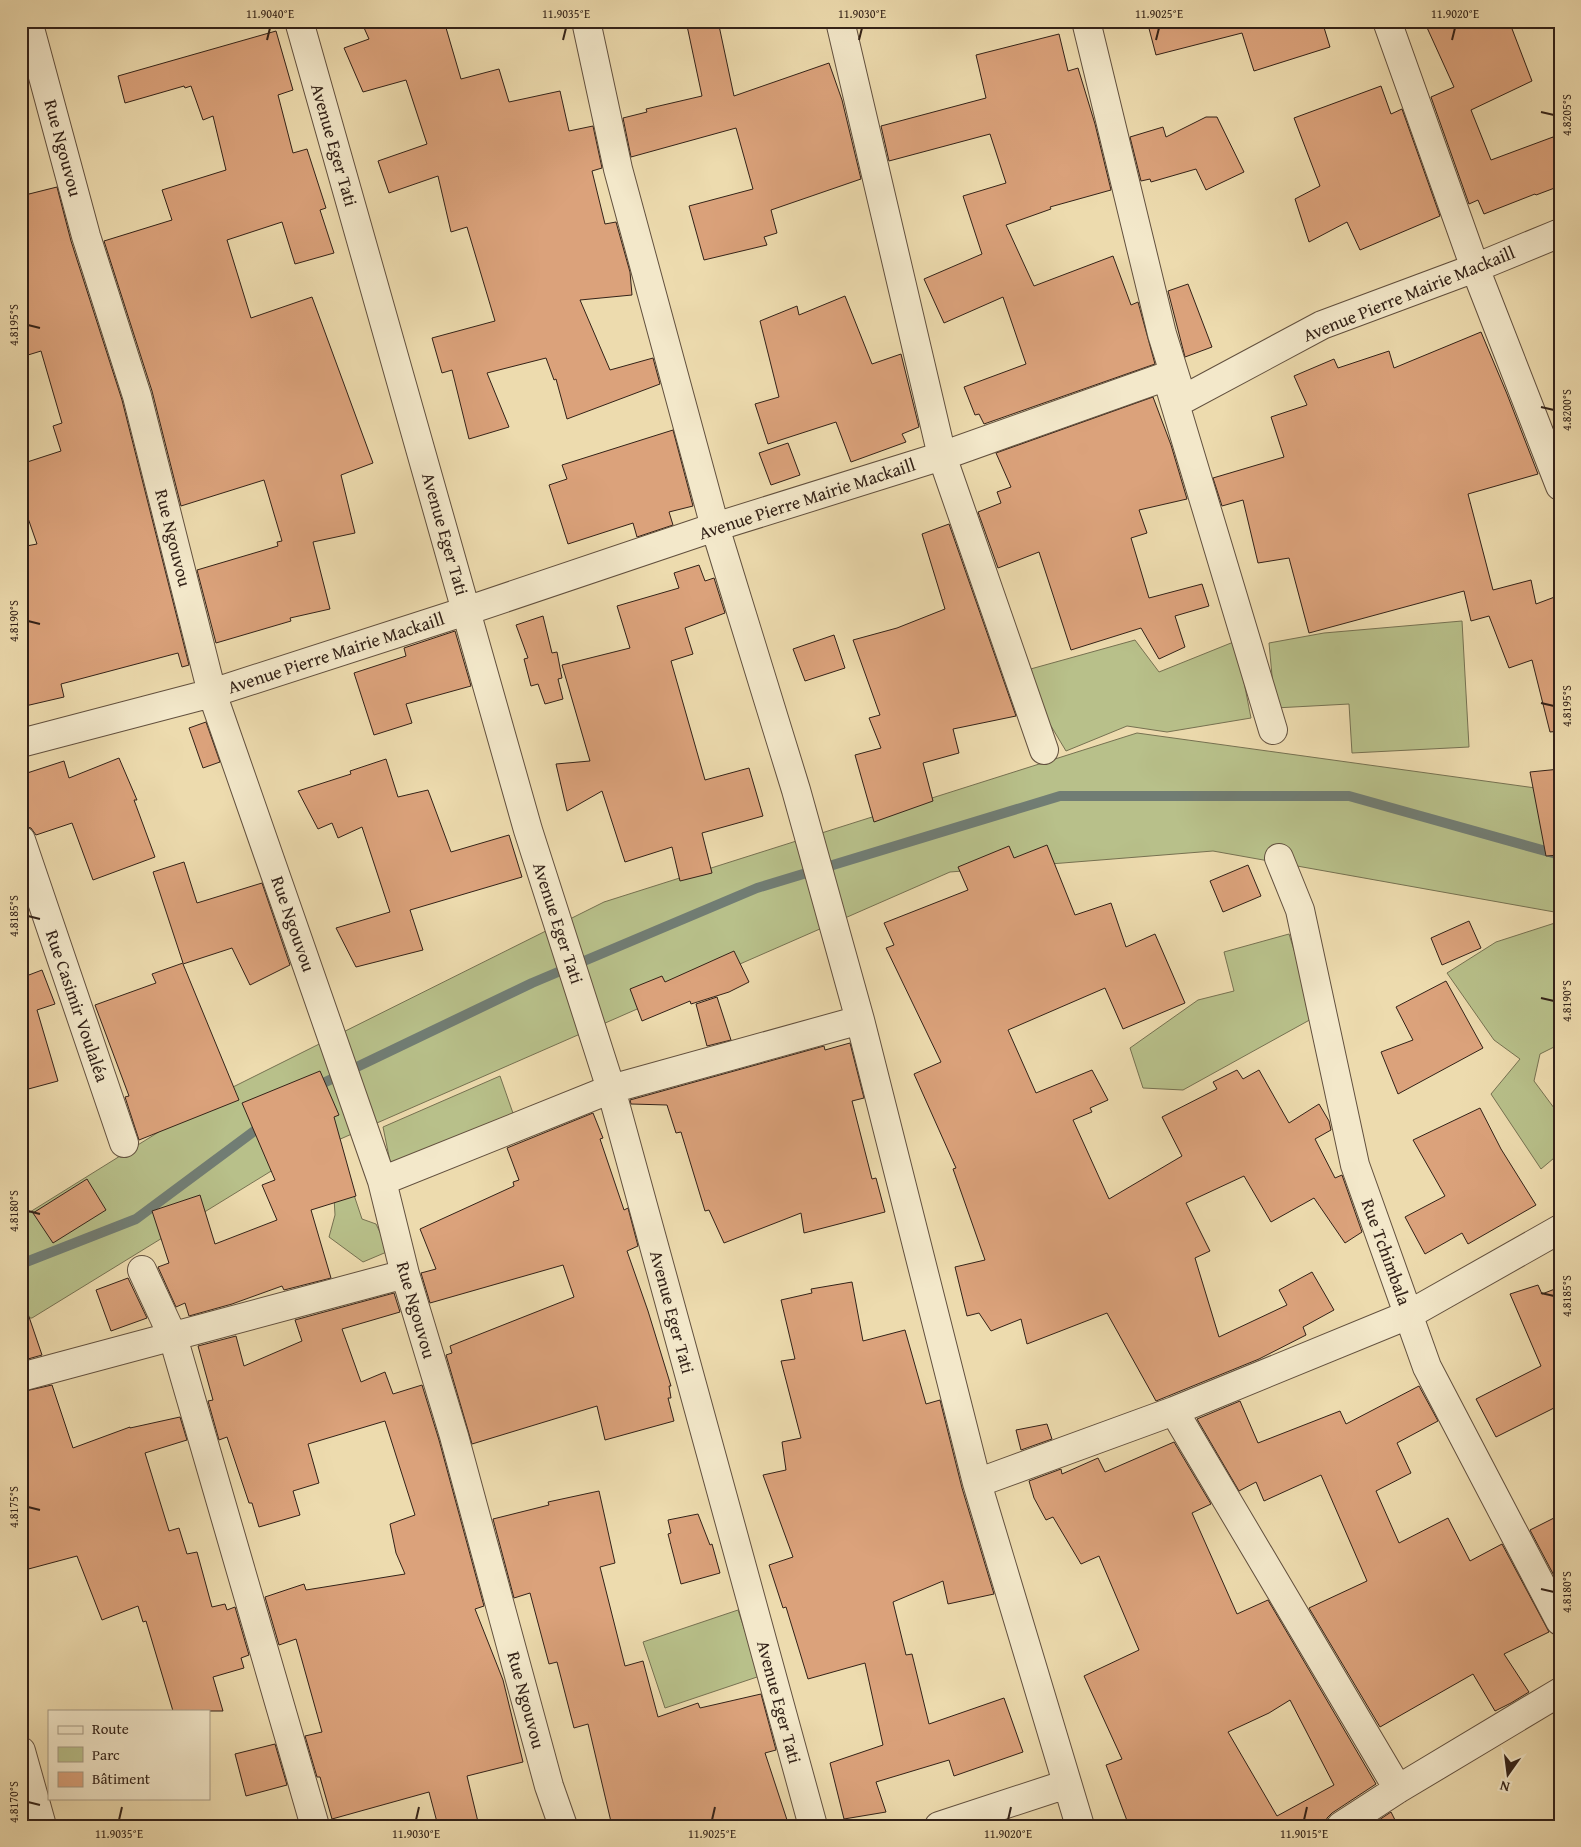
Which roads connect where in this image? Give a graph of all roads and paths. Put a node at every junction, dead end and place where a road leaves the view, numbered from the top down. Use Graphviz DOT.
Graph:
graph roads {
  1 [pos="28,21"];
  2 [pos="299,21"];
  3 [pos="586,21"];
  4 [pos="840,21"];
  5 [pos="1086,21"];
  6 [pos="1388,21"];
  7 [pos="1560,233"];
  8 [pos="1475,268"];
  9 [pos="1166,376"];
  10 [pos="1182,400"];
  11 [pos="942,456"];
  12 [pos="1560,486"];
  13 [pos="715,527"];
  14 [pos="466,611"];
  15 [pos="212,693"];
  16 [pos="1273,730"];
  17 [pos="21,743"];
  18 [pos="1044,750"];
  19 [pos="21,840"];
  20 [pos="1279,858"];
  21 [pos="860,1020"];
  22 [pos="611,1088"];
  23 [pos="124,1143"];
  24 [pos="382,1181"];
  25 [pos="1560,1230"];
  26 [pos="142,1270"];
  27 [pos="405,1274"];
  28 [pos="1408,1314"];
  29 [pos="173,1337"];
  30 [pos="21,1377"];
  31 [pos="1174,1411"];
  32 [pos="977,1483"];
  33 [pos="1560,1621"];
  34 [pos="1560,1692"];
  35 [pos="21,1751"];
  36 [pos="1067,1784"];
  37 [pos="1398,1788"];
  38 [pos="42,1826"];
  39 [pos="315,1826"];
  40 [pos="563,1826"];
  41 [pos="813,1826"];
  42 [pos="939,1826"];
  43 [pos="1080,1826"];
  44 [pos="1341,1826"];
  1 -- 15 [label="street, Rue Ngouvou"];
  2 -- 14 [label="street, Avenue Eger Tati"];
  3 -- 13 [label="street"];
  4 -- 11 [label="street"];
  5 -- 10 [label="street"];
  6 -- 8 [label="street"];
  7 -- 8 [label="street, Avenue Pierre Mairie Mackaill"];
  8 -- 10 [label="street, Avenue Pierre Mairie Mackaill"];
  8 -- 12 [label="street"];
  9 -- 10 [label="street"];
  9 -- 11 [label="street, Avenue Pierre Mairie Mackaill"];
  9 -- 16 [label="street"];
  11 -- 13 [label="street, Avenue Pierre Mairie Mackaill"];
  11 -- 18 [label="street"];
  13 -- 14 [label="street, Avenue Pierre Mairie Mackaill"];
  13 -- 21 [label="street"];
  14 -- 15 [label="street, Avenue Pierre Mairie Mackaill"];
  14 -- 22 [label="street, Avenue Eger Tati"];
  15 -- 17 [label="street, Avenue Pierre Mairie Mackaill"];
  15 -- 24 [label="street, Rue Ngouvou"];
  19 -- 23 [label="street, Rue Casimir Voulaléa"];
  20 -- 28 [label="street, Rue Tchimbala"];
  21 -- 22 [label="street"];
  21 -- 32 [label="street"];
  22 -- 24 [label="street"];
  22 -- 41 [label="street, Avenue Eger Tati"];
  24 -- 27 [label="street, Rue Ngouvou"];
  25 -- 28 [label="street"];
  26 -- 29 [label="street"];
  27 -- 29 [label="street"];
  27 -- 40 [label="street, Rue Ngouvou"];
  28 -- 31 [label="street"];
  28 -- 33 [label="street, Rue Tchimbala"];
  29 -- 30 [label="street"];
  29 -- 39 [label="street"];
  31 -- 32 [label="street"];
  31 -- 37 [label="street"];
  32 -- 36 [label="street"];
  34 -- 37 [label="street"];
  35 -- 38 [label="street"];
  36 -- 42 [label="street"];
  36 -- 43 [label="street"];
  37 -- 44 [label="street"];
}
